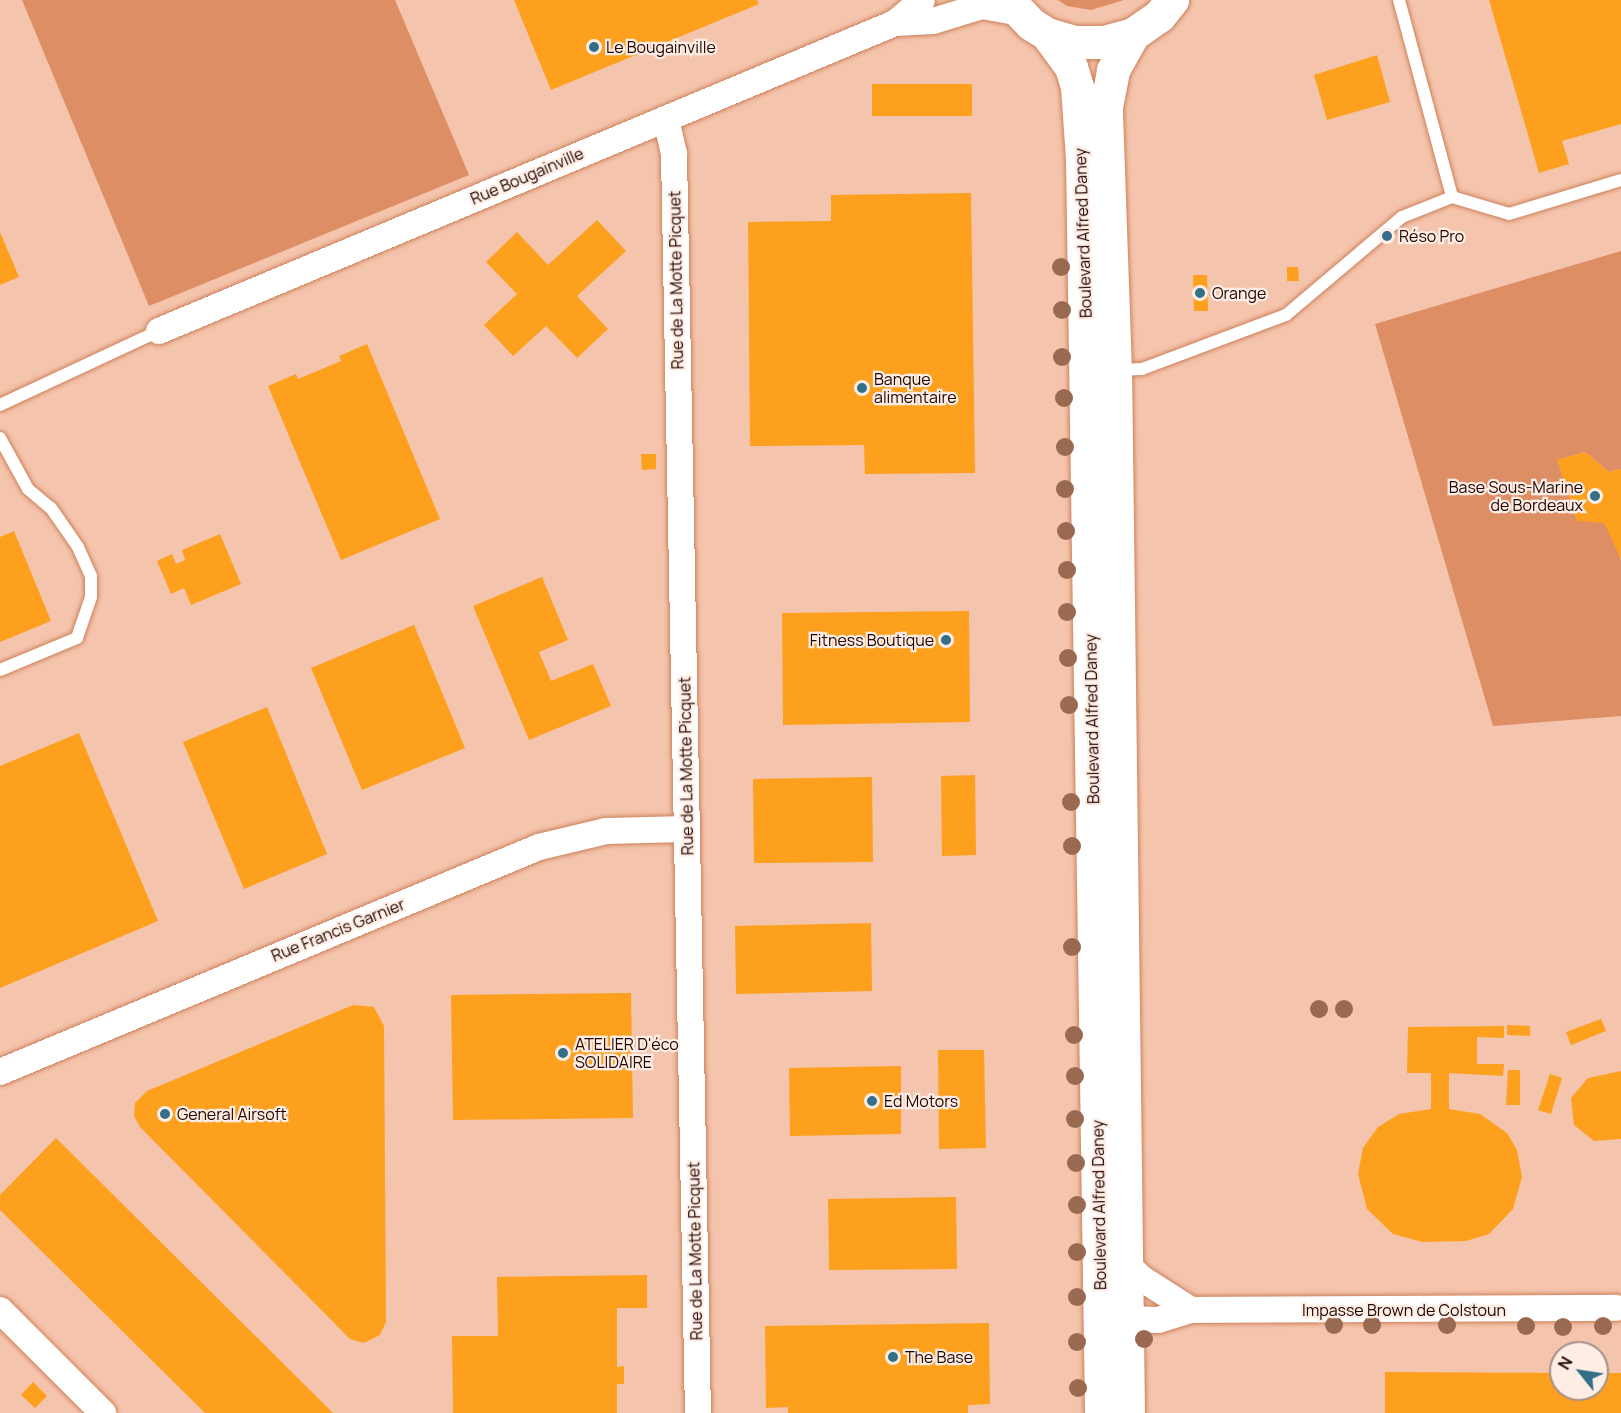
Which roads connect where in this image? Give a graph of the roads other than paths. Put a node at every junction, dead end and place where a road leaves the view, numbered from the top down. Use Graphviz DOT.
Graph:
graph roads {
  1 [pos="922,0"];
  2 [pos="1172,0"];
  3 [pos="1400,0"];
  4 [pos="1012,6"];
  5 [pos="895,23"];
  6 [pos="1047,34"];
  7 [pos="1132,34"];
  8 [pos="666,119"];
  9 [pos="1621,180"];
  10 [pos="1452,197"];
  11 [pos="159,331"];
  12 [pos="1101,370"];
  13 [pos="0,405"];
  14 [pos="0,438"];
  15 [pos="0,670"];
  16 [pos="687,829"];
  17 [pos="0,1072"];
  18 [pos="1113,1271"];
  19 [pos="1619,1308"];
  20 [pos="0,1310"];
  21 [pos="1191,1310"];
  22 [pos="1126,1319"];
  23 [pos="103,1413"];
  24 [pos="698,1413"];
  25 [pos="1101,1413"];
  26 [pos="1128,1413"];
  1 -- 5 [label="street, Rue Bougainville"];
  2 -- 7 [label="main road"];
  3 -- 10 [label="lane"];
  4 -- 5 [label="street, Rue Bougainville"];
  4 -- 6 [label="main road"];
  5 -- 8 [label="street, Rue Bougainville"];
  6 -- 7 [label="main road"];
  6 -- 12 [label="main road, Boulevard Alfred Daney"];
  7 -- 12 [label="main road, Boulevard Alfred Daney"];
  8 -- 11 [label="street, Rue Bougainville"];
  8 -- 16 [label="street, Rue de La Motte Picquet"];
  9 -- 10 [label="lane"];
  10 -- 12 [label="lane"];
  11 -- 13 [label="lane"];
  12 -- 18 [label="main road, Boulevard Alfred Daney"];
  14 -- 15 [label="lane"];
  16 -- 17 [label="street, Rue Francis Garnier"];
  16 -- 24 [label="street, Rue de La Motte Picquet"];
  18 -- 21 [label="street"];
  18 -- 22 [label="main road, Boulevard Alfred Daney"];
  18 -- 25 [label="main road, Boulevard Alfred Daney"];
  19 -- 21 [label="street, Impasse Brown de Colstoun"];
  20 -- 23 [label="street"];
  21 -- 22 [label="street, Impasse Brown de Colstoun"];
  22 -- 26 [label="main road, Boulevard Alfred Daney"];
}
